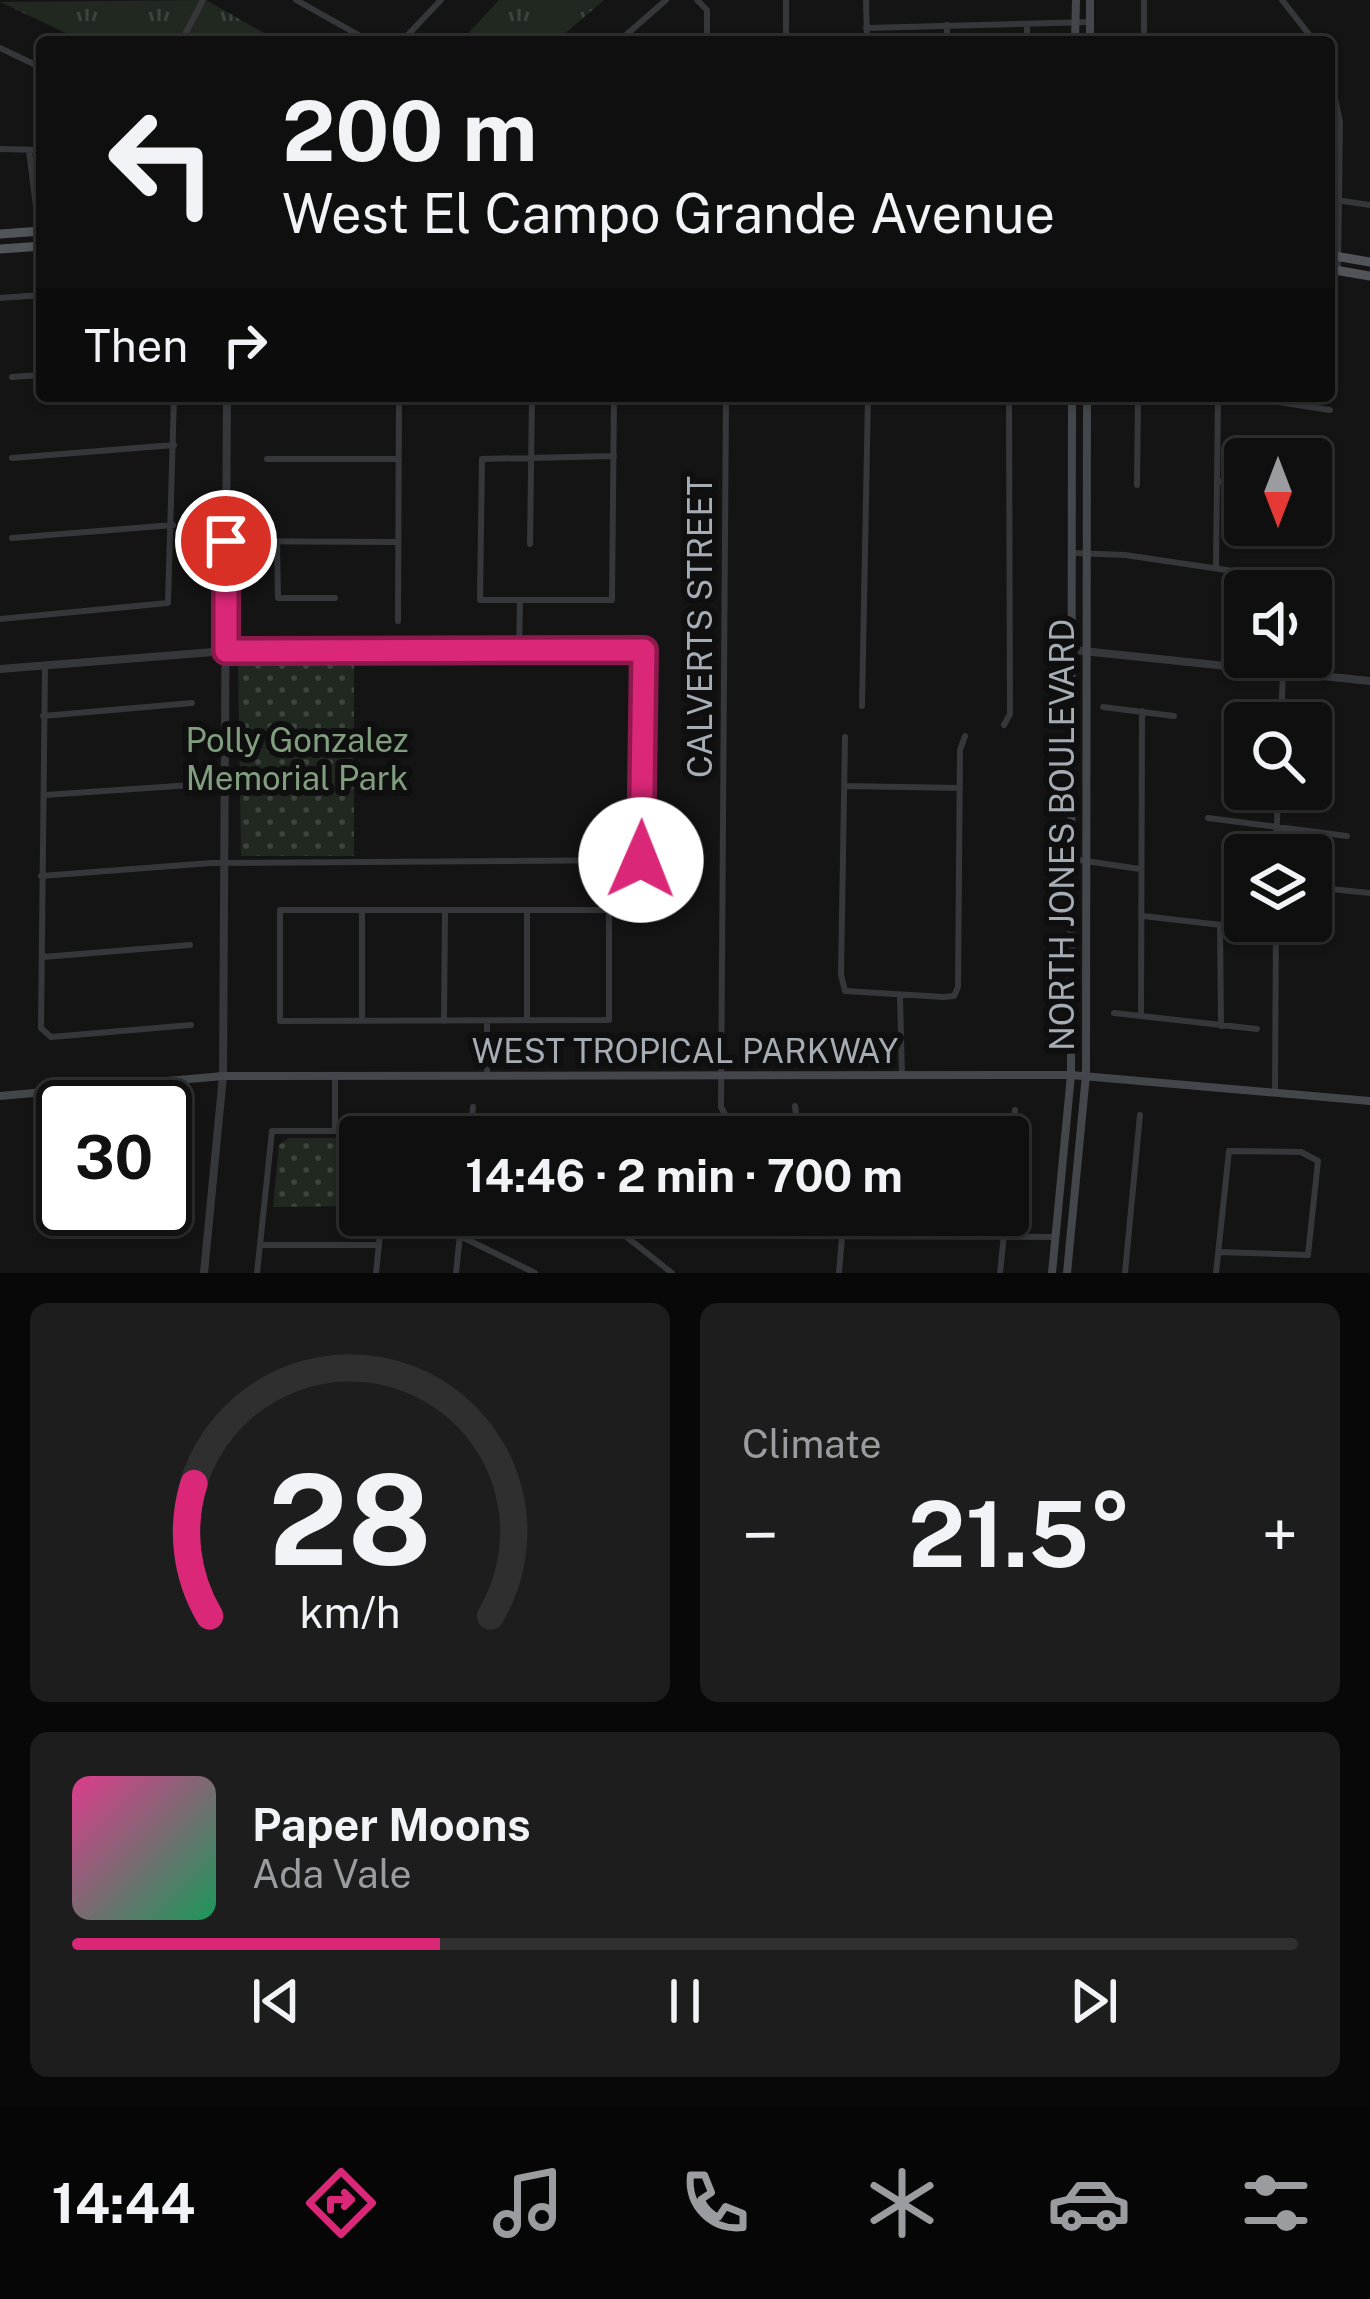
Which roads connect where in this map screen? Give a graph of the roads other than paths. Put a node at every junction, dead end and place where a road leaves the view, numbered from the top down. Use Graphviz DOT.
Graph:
graph roads {
  1 [pos="203,0"];
  2 [pos="296,0"];
  3 [pos="442,0"];
  4 [pos="666,0"];
  5 [pos="697,0"];
  6 [pos="786,0"];
  7 [pos="866,0"];
  8 [pos="1076,0"];
  9 [pos="1090,0"];
  10 [pos="1144,0"];
  11 [pos="1282,0"];
  12 [pos="1075,22"];
  13 [pos="1090,22"];
  14 [pos="1027,24"];
  15 [pos="947,26"];
  16 [pos="866,28"];
  17 [pos="184,36"];
  18 [pos="360,36"];
  19 [pos="406,36"];
  20 [pos="624,36"];
  21 [pos="707,36"];
  22 [pos="786,36"];
  23 [pos="866,36"];
  24 [pos="947,36"];
  25 [pos="1027,36"];
  26 [pos="1075,36"];
  27 [pos="1090,36"];
  28 [pos="1144,36"];
  29 [pos="1311,36"];
  30 [pos="0,50"];
  31 [pos="36,65"];
  32 [pos="1335,99"];
  33 [pos="0,149"];
  34 [pos="29,150"];
  35 [pos="36,150"];
  36 [pos="1335,200"];
  37 [pos="1341,201"];
  38 [pos="1370,205"];
  39 [pos="36,223"];
  40 [pos="36,230"];
  41 [pos="0,234"];
  42 [pos="36,246"];
  43 [pos="0,249"];
  44 [pos="1335,256"];
  45 [pos="1370,262"];
  46 [pos="1335,270"];
  47 [pos="1370,276"];
  48 [pos="36,295"];
  49 [pos="0,298"];
  50 [pos="36,375"];
  51 [pos="12,377"];
  52 [pos="174,402"];
  53 [pos="226,402"];
  54 [pos="399,402"];
  55 [pos="532,402"];
  56 [pos="614,402"];
  57 [pos="726,402"];
  58 [pos="868,402"];
  59 [pos="1009,402"];
  60 [pos="1072,402"];
  61 [pos="1087,402"];
  62 [pos="1138,402"];
  63 [pos="1218,402"];
  64 [pos="1278,402"];
  65 [pos="1330,410"];
  66 [pos="174,445"];
  67 [pos="532,455"];
  68 [pos="614,456"];
  69 [pos="12,458"];
  70 [pos="267,459"];
  71 [pos="399,459"];
  72 [pos="1217,481"];
  73 [pos="1224,482"];
  74 [pos="1137,485"];
  75 [pos="173,525"];
  76 [pos="12,538"];
  77 [pos="226,541"];
  78 [pos="278,542"];
  79 [pos="398,542"];
  80 [pos="530,544"];
  81 [pos="1073,553"];
  82 [pos="1087,553"];
  83 [pos="1216,568"];
  84 [pos="1229,570"];
  85 [pos="335,598"];
  86 [pos="520,601"];
  87 [pos="0,619"];
  88 [pos="398,621"];
  89 [pos="519,650"];
  90 [pos="1073,650"];
  91 [pos="226,651"];
  92 [pos="1086,651"];
  93 [pos="45,665"];
  94 [pos="1224,665"];
  95 [pos="0,669"];
  96 [pos="1332,677"];
  97 [pos="1370,681"];
  98 [pos="191,704"];
  99 [pos="862,706"];
  100 [pos="1103,706"];
  101 [pos="1142,711"];
  102 [pos="44,716"];
  103 [pos="1174,716"];
  104 [pos="1004,725"];
  105 [pos="965,736"];
  106 [pos="845,737"];
  107 [pos="191,784"];
  108 [pos="845,786"];
  109 [pos="960,788"];
  110 [pos="45,795"];
  111 [pos="1277,810"];
  112 [pos="1208,818"];
  113 [pos="1276,826"];
  114 [pos="1276,834"];
  115 [pos="1347,836"];
  116 [pos="1072,859"];
  117 [pos="1085,861"];
  118 [pos="224,863"];
  119 [pos="1140,868"];
  120 [pos="41,876"];
  121 [pos="1332,889"];
  122 [pos="1370,893"];
  123 [pos="362,910"];
  124 [pos="445,910"];
  125 [pos="527,910"];
  126 [pos="1141,916"];
  127 [pos="1220,925"];
  128 [pos="1224,925"];
  129 [pos="1276,942"];
  130 [pos="190,945"];
  131 [pos="43,957"];
  132 [pos="900,998"];
  133 [pos="1114,1013"];
  134 [pos="1141,1014"];
  135 [pos="526,1020"];
  136 [pos="362,1021"];
  137 [pos="444,1021"];
  138 [pos="487,1021"];
  139 [pos="191,1025"];
  140 [pos="1221,1025"];
  141 [pos="1257,1029"];
  142 [pos="721,1075"];
  143 [pos="902,1075"];
  144 [pos="1071,1075"];
  145 [pos="1086,1075"];
  146 [pos="224,1076"];
  147 [pos="335,1076"];
  148 [pos="487,1076"];
  149 [pos="1275,1092"];
  150 [pos="0,1096"];
  151 [pos="1370,1101"];
  152 [pos="795,1106"];
  153 [pos="473,1108"];
  154 [pos="1015,1110"];
  155 [pos="1140,1115"];
  156 [pos="472,1116"];
  157 [pos="726,1116"];
  158 [pos="796,1116"];
  159 [pos="1014,1116"];
  160 [pos="335,1131"];
  161 [pos="339,1131"];
  162 [pos="380,1236"];
  163 [pos="460,1236"];
  164 [pos="625,1236"];
  165 [pos="842,1236"];
  166 [pos="1004,1236"];
  167 [pos="1056,1238"];
  168 [pos="260,1245"];
  169 [pos="379,1245"];
  170 [pos="1219,1252"];
  171 [pos="204,1273"];
  172 [pos="257,1273"];
  173 [pos="376,1273"];
  174 [pos="456,1273"];
  175 [pos="535,1273"];
  176 [pos="672,1273"];
  177 [pos="838,1273"];
  178 [pos="1000,1273"];
  179 [pos="1052,1273"];
  180 [pos="1067,1273"];
  181 [pos="1125,1273"];
  182 [pos="1216,1273"];
  1 -- 17 [label="street"];
  2 -- 18 [label="street"];
  3 -- 19 [label="street"];
  4 -- 20 [label="street"];
  5 -- 21 [label="street"];
  6 -- 22 [label="street"];
  7 -- 16 [label="street"];
  8 -- 12 [label="main road"];
  9 -- 13 [label="main road"];
  10 -- 28 [label="street"];
  11 -- 29 [label="street"];
  12 -- 13 [label="street"];
  12 -- 14 [label="street"];
  12 -- 26 [label="main road"];
  13 -- 27 [label="main road"];
  14 -- 15 [label="street"];
  14 -- 25 [label="street"];
  15 -- 16 [label="street"];
  15 -- 24 [label="street"];
  16 -- 23 [label="street"];
  30 -- 31 [label="street"];
  32 -- 37 [label="street"];
  33 -- 34 [label="street"];
  34 -- 35 [label="street"];
  34 -- 39 [label="street"];
  36 -- 37 [label="street"];
  37 -- 38 [label="street"];
  37 -- 44 [label="street"];
  40 -- 41 [label="main road"];
  42 -- 43 [label="main road"];
  44 -- 45 [label="main road"];
  46 -- 47 [label="main road"];
  48 -- 49 [label="street"];
  50 -- 51 [label="street"];
  52 -- 66 [label="street"];
  53 -- 77 [label="street"];
  54 -- 71 [label="street"];
  55 -- 67 [label="street"];
  56 -- 68 [label="street"];
  57 -- 142 [label="street, CALVERTS STREET"];
  58 -- 99 [label="street"];
  59 -- 104 [label="street"];
  60 -- 81 [label="main road, NORTH JONES BOULEVARD"];
  61 -- 82 [label="main road, NORTH JONES BOULEVARD"];
  62 -- 74 [label="street"];
  63 -- 72 [label="street"];
  64 -- 65 [label="street"];
  66 -- 69 [label="street"];
  66 -- 75 [label="street"];
  67 -- 68 [label="street"];
  67 -- 80 [label="street"];
  67 -- 86 [label="street"];
  68 -- 86 [label="street"];
  70 -- 71 [label="street"];
  71 -- 79 [label="street"];
  72 -- 73 [label="street"];
  72 -- 83 [label="street"];
  75 -- 76 [label="street"];
  75 -- 87 [label="street"];
  77 -- 78 [label="street"];
  77 -- 91 [label="street"];
  78 -- 79 [label="street"];
  78 -- 85 [label="street"];
  79 -- 88 [label="street"];
  81 -- 82 [label="street"];
  81 -- 90 [label="main road, NORTH JONES BOULEVARD"];
  82 -- 83 [label="street"];
  82 -- 92 [label="main road, NORTH JONES BOULEVARD"];
  83 -- 84 [label="street"];
  86 -- 89 [label="street"];
  89 -- 91 [label="street"];
  89 -- 118 [label="street"];
  90 -- 92 [label="street"];
  90 -- 116 [label="main road, NORTH JONES BOULEVARD"];
  91 -- 93 [label="street"];
  91 -- 118 [label="street"];
  92 -- 94 [label="street"];
  92 -- 117 [label="main road, NORTH JONES BOULEVARD"];
  93 -- 95 [label="street"];
  93 -- 102 [label="street"];
  96 -- 97 [label="street"];
  98 -- 102 [label="street"];
  100 -- 101 [label="street"];
  101 -- 103 [label="street"];
  101 -- 119 [label="street"];
  102 -- 110 [label="street"];
  105 -- 109 [label="street"];
  106 -- 108 [label="street"];
  107 -- 110 [label="street"];
  108 -- 109 [label="street"];
  108 -- 132 [label="street"];
  109 -- 132 [label="street"];
  110 -- 120 [label="street"];
  111 -- 113 [label="street"];
  112 -- 113 [label="street"];
  113 -- 114 [label="street"];
  113 -- 115 [label="street"];
  116 -- 117 [label="street"];
  116 -- 144 [label="main road, NORTH JONES BOULEVARD"];
  117 -- 119 [label="street"];
  117 -- 145 [label="main road, NORTH JONES BOULEVARD"];
  118 -- 120 [label="street"];
  118 -- 146 [label="street"];
  119 -- 126 [label="street"];
  120 -- 131 [label="street"];
  121 -- 122 [label="street"];
  123 -- 124 [label="street"];
  123 -- 136 [label="street"];
  123 -- 136 [label="street"];
  124 -- 125 [label="street"];
  124 -- 137 [label="street"];
  125 -- 135 [label="street"];
  125 -- 135 [label="street"];
  126 -- 127 [label="street"];
  126 -- 134 [label="street"];
  127 -- 128 [label="street"];
  127 -- 140 [label="street"];
  129 -- 149 [label="street"];
  130 -- 131 [label="street"];
  131 -- 139 [label="street"];
  132 -- 143 [label="street"];
  133 -- 134 [label="street"];
  134 -- 140 [label="street"];
  135 -- 138 [label="street"];
  136 -- 137 [label="street"];
  137 -- 138 [label="street"];
  138 -- 148 [label="street"];
  140 -- 141 [label="street"];
  142 -- 143 [label="main road, WEST TROPICAL PARKWAY"];
  142 -- 148 [label="main road, WEST TROPICAL PARKWAY"];
  142 -- 157 [label="street, CALVERTS STREET"];
  143 -- 144 [label="main road, WEST TROPICAL PARKWAY"];
  144 -- 145 [label="main road, WEST TROPICAL PARKWAY"];
  144 -- 167 [label="main road, NORTH JONES BOULEVARD"];
  145 -- 149 [label="main road, WEST TROPICAL PARKWAY"];
  145 -- 180 [label="main road, NORTH JONES BOULEVARD"];
  146 -- 147 [label="main road, WEST TROPICAL PARKWAY"];
  146 -- 150 [label="main road, WEST TROPICAL PARKWAY"];
  146 -- 171 [label="street"];
  147 -- 148 [label="main road, WEST TROPICAL PARKWAY"];
  147 -- 160 [label="street"];
  149 -- 151 [label="main road, WEST TROPICAL PARKWAY"];
  152 -- 158 [label="street"];
  153 -- 156 [label="street"];
  154 -- 159 [label="street"];
  155 -- 181 [label="street"];
  160 -- 161 [label="street"];
  160 -- 168 [label="street"];
  162 -- 169 [label="street"];
  163 -- 174 [label="street"];
  163 -- 175 [label="street"];
  164 -- 176 [label="street"];
  165 -- 177 [label="street"];
  166 -- 167 [label="street"];
  166 -- 178 [label="street"];
  167 -- 179 [label="main road, NORTH JONES BOULEVARD"];
  168 -- 169 [label="street"];
  168 -- 172 [label="street"];
  169 -- 173 [label="street"];
  170 -- 170 [label="street"];
  170 -- 182 [label="street"];
}
